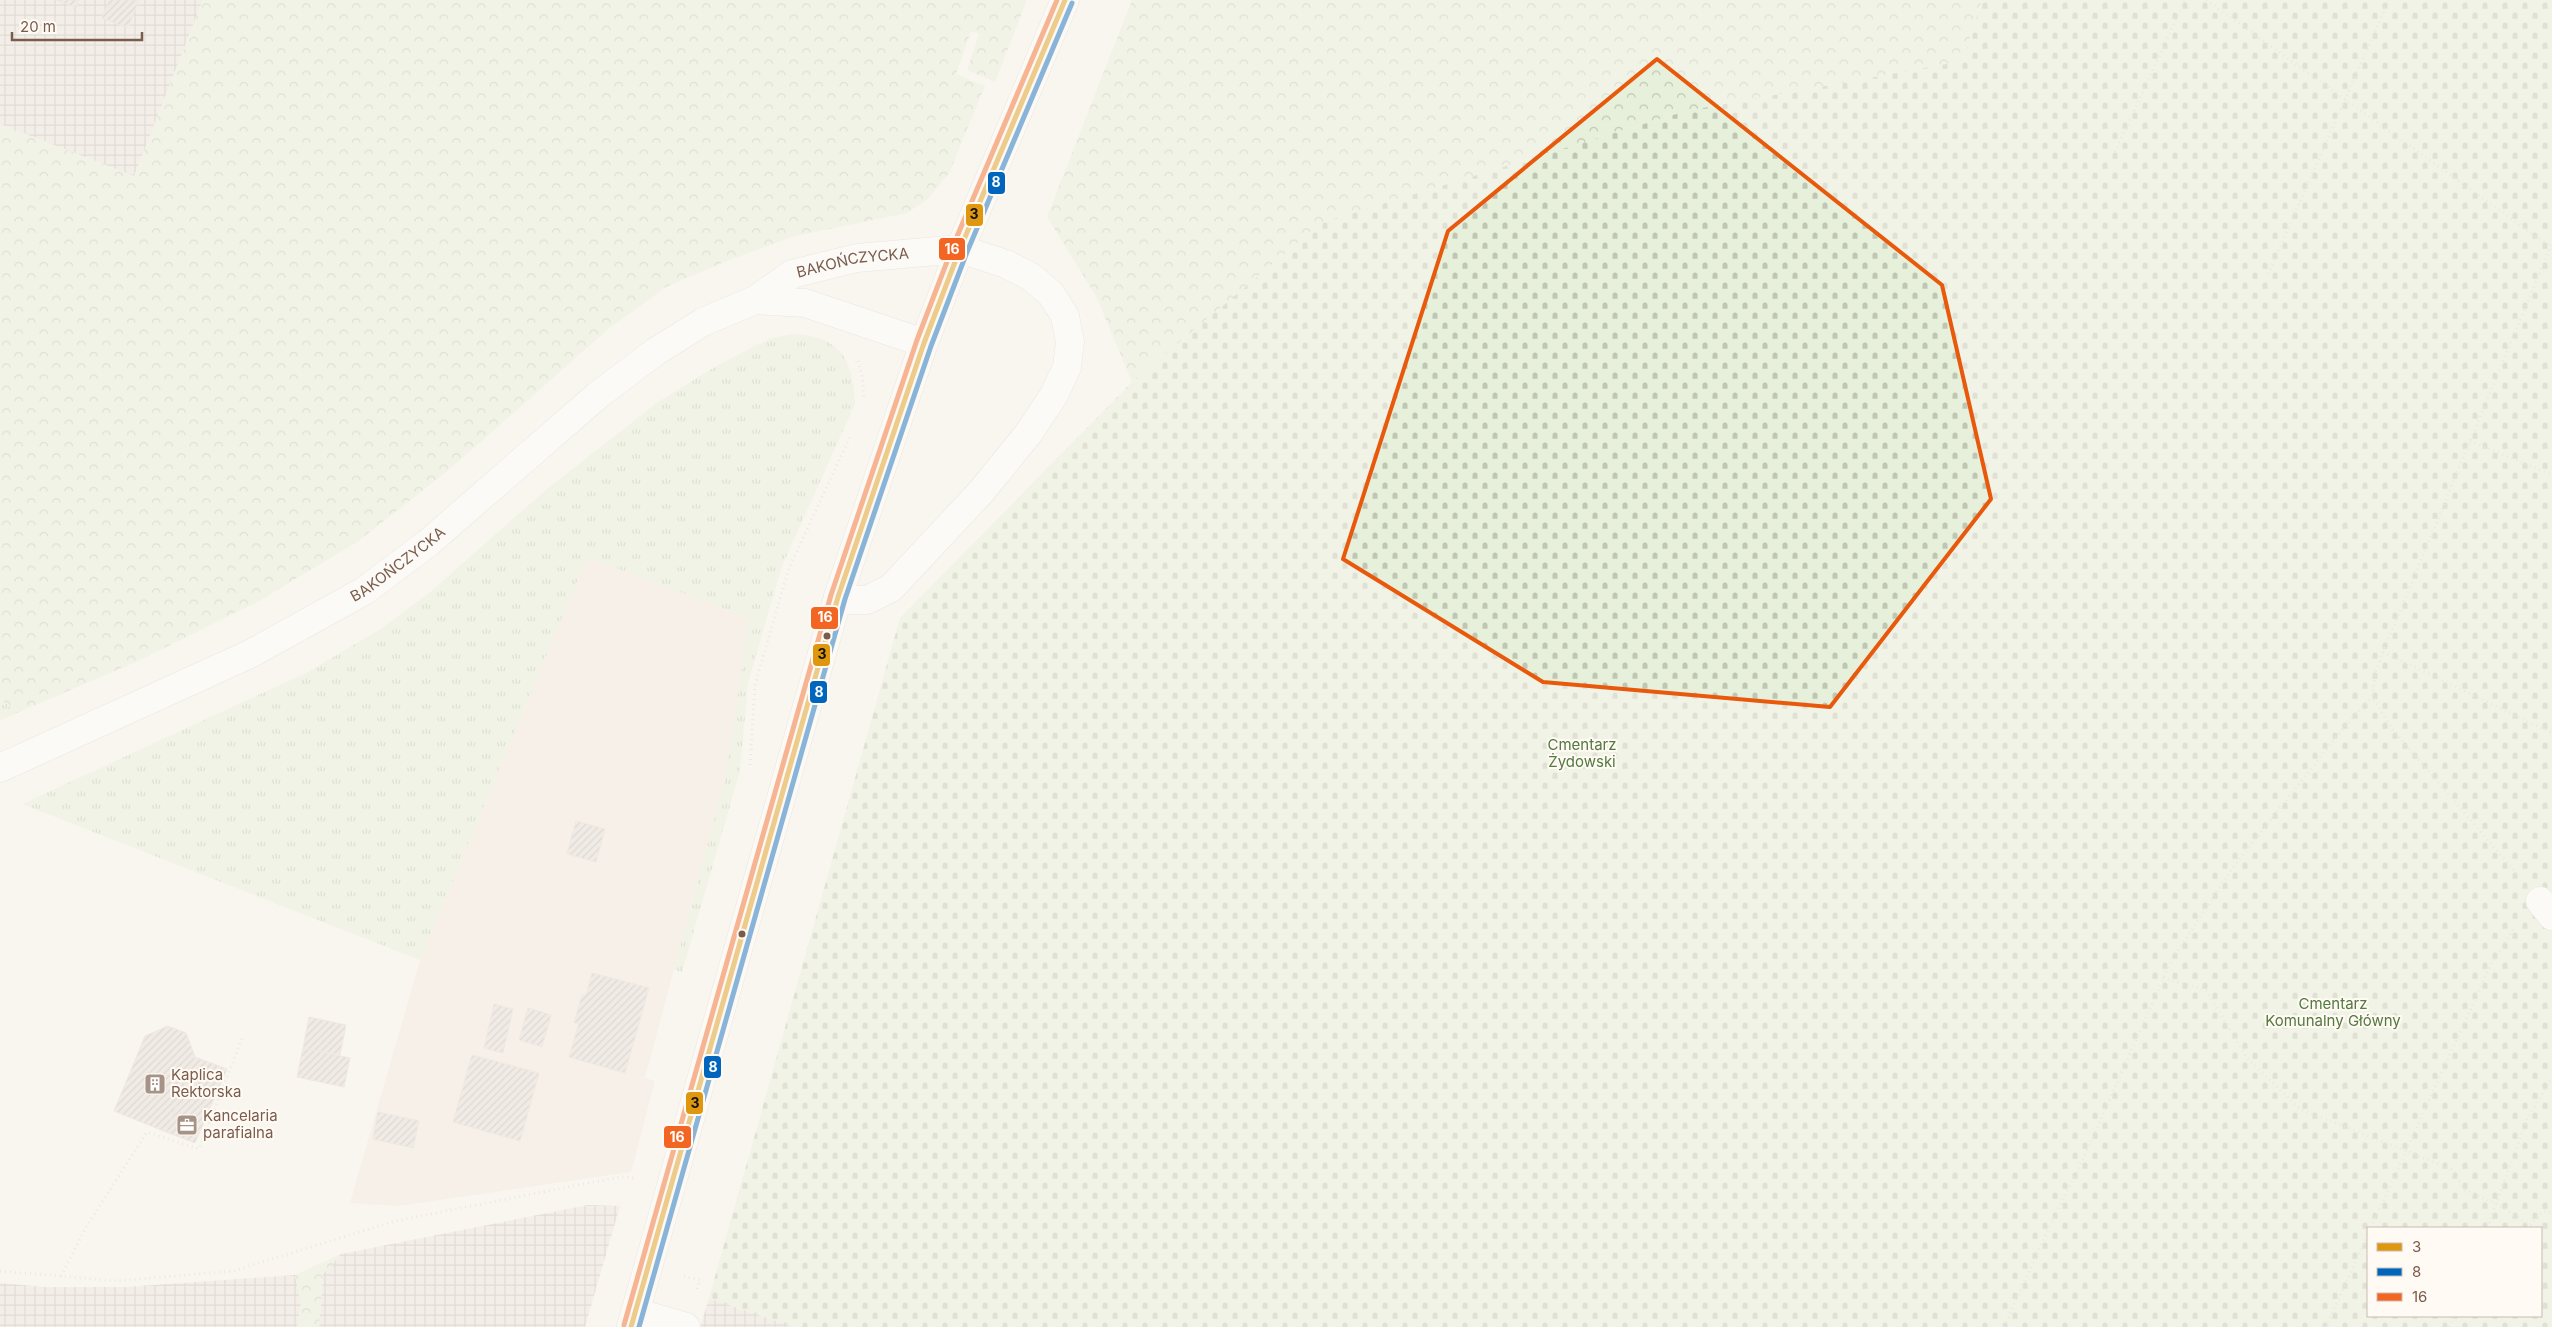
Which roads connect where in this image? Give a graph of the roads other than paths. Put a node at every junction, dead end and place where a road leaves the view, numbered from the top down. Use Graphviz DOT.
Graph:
graph roads {
  1 [pos="1065,0"];
  2 [pos="960,249"];
  3 [pos="754,300"];
  4 [pos="924,343"];
  5 [pos="838,597"];
  6 [pos="0,768"];
  7 [pos="633,1320"];
  8 [pos="686,1327"];
  1 -- 2 [label="street"];
  2 -- 3 [label="street, BAKOŃCZYCKA"];
  2 -- 4 [label="street"];
  2 -- 5 [label="street"];
  3 -- 4 [label="street, BAKOŃCZYCKA"];
  3 -- 6 [label="street, BAKOŃCZYCKA"];
  4 -- 5 [label="street"];
  5 -- 7 [label="street"];
  7 -- 8 [label="street"];
}
